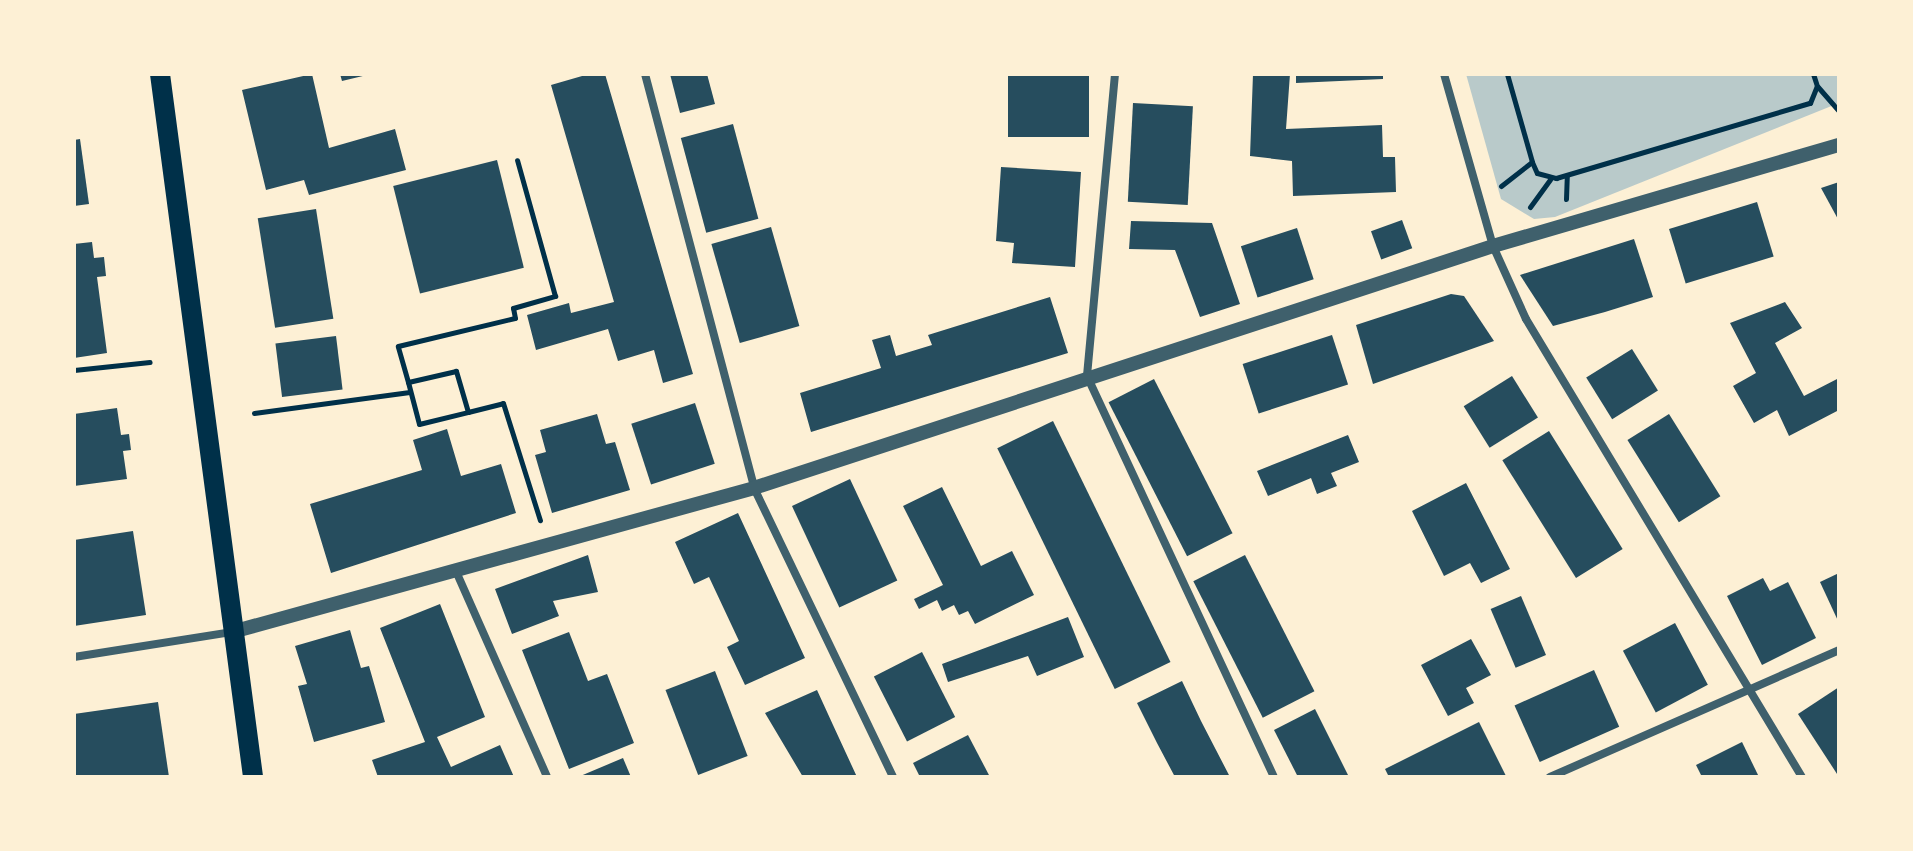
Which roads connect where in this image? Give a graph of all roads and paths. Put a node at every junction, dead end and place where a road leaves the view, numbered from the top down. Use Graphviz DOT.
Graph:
graph roads {
  1 [pos="160,74"];
  2 [pos="645,74"];
  3 [pos="1115,74"];
  4 [pos="1444,74"];
  5 [pos="1507,74"];
  6 [pos="1813,74"];
  7 [pos="1817,86"];
  8 [pos="1839,111"];
  9 [pos="1839,145"];
  10 [pos="517,160"];
  11 [pos="1532,162"];
  12 [pos="1480,202"];
  13 [pos="1493,246"];
  14 [pos="150,362"];
  15 [pos="74,370"];
  16 [pos="1087,376"];
  17 [pos="408,382"];
  18 [pos="410,392"];
  19 [pos="468,412"];
  20 [pos="254,413"];
  21 [pos="754,488"];
  22 [pos="548,544"];
  23 [pos="455,569"];
  24 [pos="232,632"];
  25 [pos="1839,650"];
  26 [pos="74,657"];
  27 [pos="1746,687"];
  28 [pos="253,777"];
  29 [pos="547,777"];
  30 [pos="893,777"];
  31 [pos="1274,777"];
  32 [pos="1550,777"];
  33 [pos="1802,777"];
  1 -- 24 [label="main road"];
  2 -- 21 [label="street"];
  3 -- 16 [label="street"];
  4 -- 12 [label="street"];
  5 -- 11 [label="path"];
  6 -- 7 [label="path"];
  7 -- 8 [label="path"];
  7 -- 11 [label="path"];
  9 -- 13 [label="street"];
  10 -- 17 [label="path"];
  11 -- 12 [label="path"];
  12 -- 13 [label="street"];
  13 -- 16 [label="street"];
  13 -- 27 [label="street"];
  14 -- 15 [label="path"];
  16 -- 21 [label="street"];
  16 -- 31 [label="street"];
  17 -- 18 [label="path"];
  17 -- 19 [label="path"];
  18 -- 19 [label="path"];
  18 -- 20 [label="path"];
  19 -- 22 [label="path"];
  21 -- 22 [label="street"];
  21 -- 30 [label="street"];
  22 -- 23 [label="street"];
  23 -- 24 [label="street"];
  23 -- 29 [label="street"];
  24 -- 26 [label="street"];
  24 -- 28 [label="main road"];
  25 -- 27 [label="street"];
  27 -- 32 [label="street"];
  27 -- 33 [label="street"];
}
